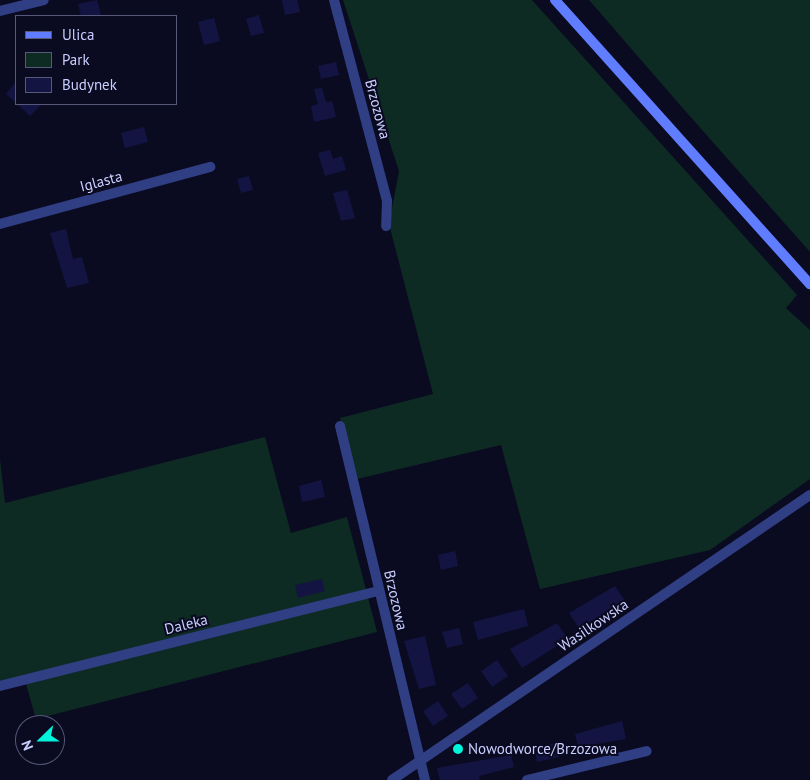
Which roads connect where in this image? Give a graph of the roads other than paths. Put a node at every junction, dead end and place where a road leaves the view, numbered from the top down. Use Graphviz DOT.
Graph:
graph roads {
  1 [pos="44,0"];
  2 [pos="334,0"];
  3 [pos="555,0"];
  4 [pos="0,11"];
  5 [pos="210,167"];
  6 [pos="0,224"];
  7 [pos="386,226"];
  8 [pos="810,284"];
  9 [pos="340,426"];
  10 [pos="810,495"];
  11 [pos="379,591"];
  12 [pos="0,686"];
  13 [pos="647,751"];
  14 [pos="420,761"];
  15 [pos="392,780"];
  16 [pos="425,780"];
  17 [pos="527,780"];
  1 -- 4 [label="street"];
  2 -- 7 [label="street, Brzozowa"];
  3 -- 8 [label="main road"];
  5 -- 6 [label="street, Iglasta"];
  9 -- 11 [label="street, Brzozowa"];
  10 -- 14 [label="street, Wasilkowska"];
  11 -- 12 [label="street, Daleka"];
  11 -- 14 [label="street, Brzozowa"];
  13 -- 17 [label="street"];
  14 -- 15 [label="street, Wasilkowska"];
  14 -- 16 [label="street, Brzozowa"];
}
